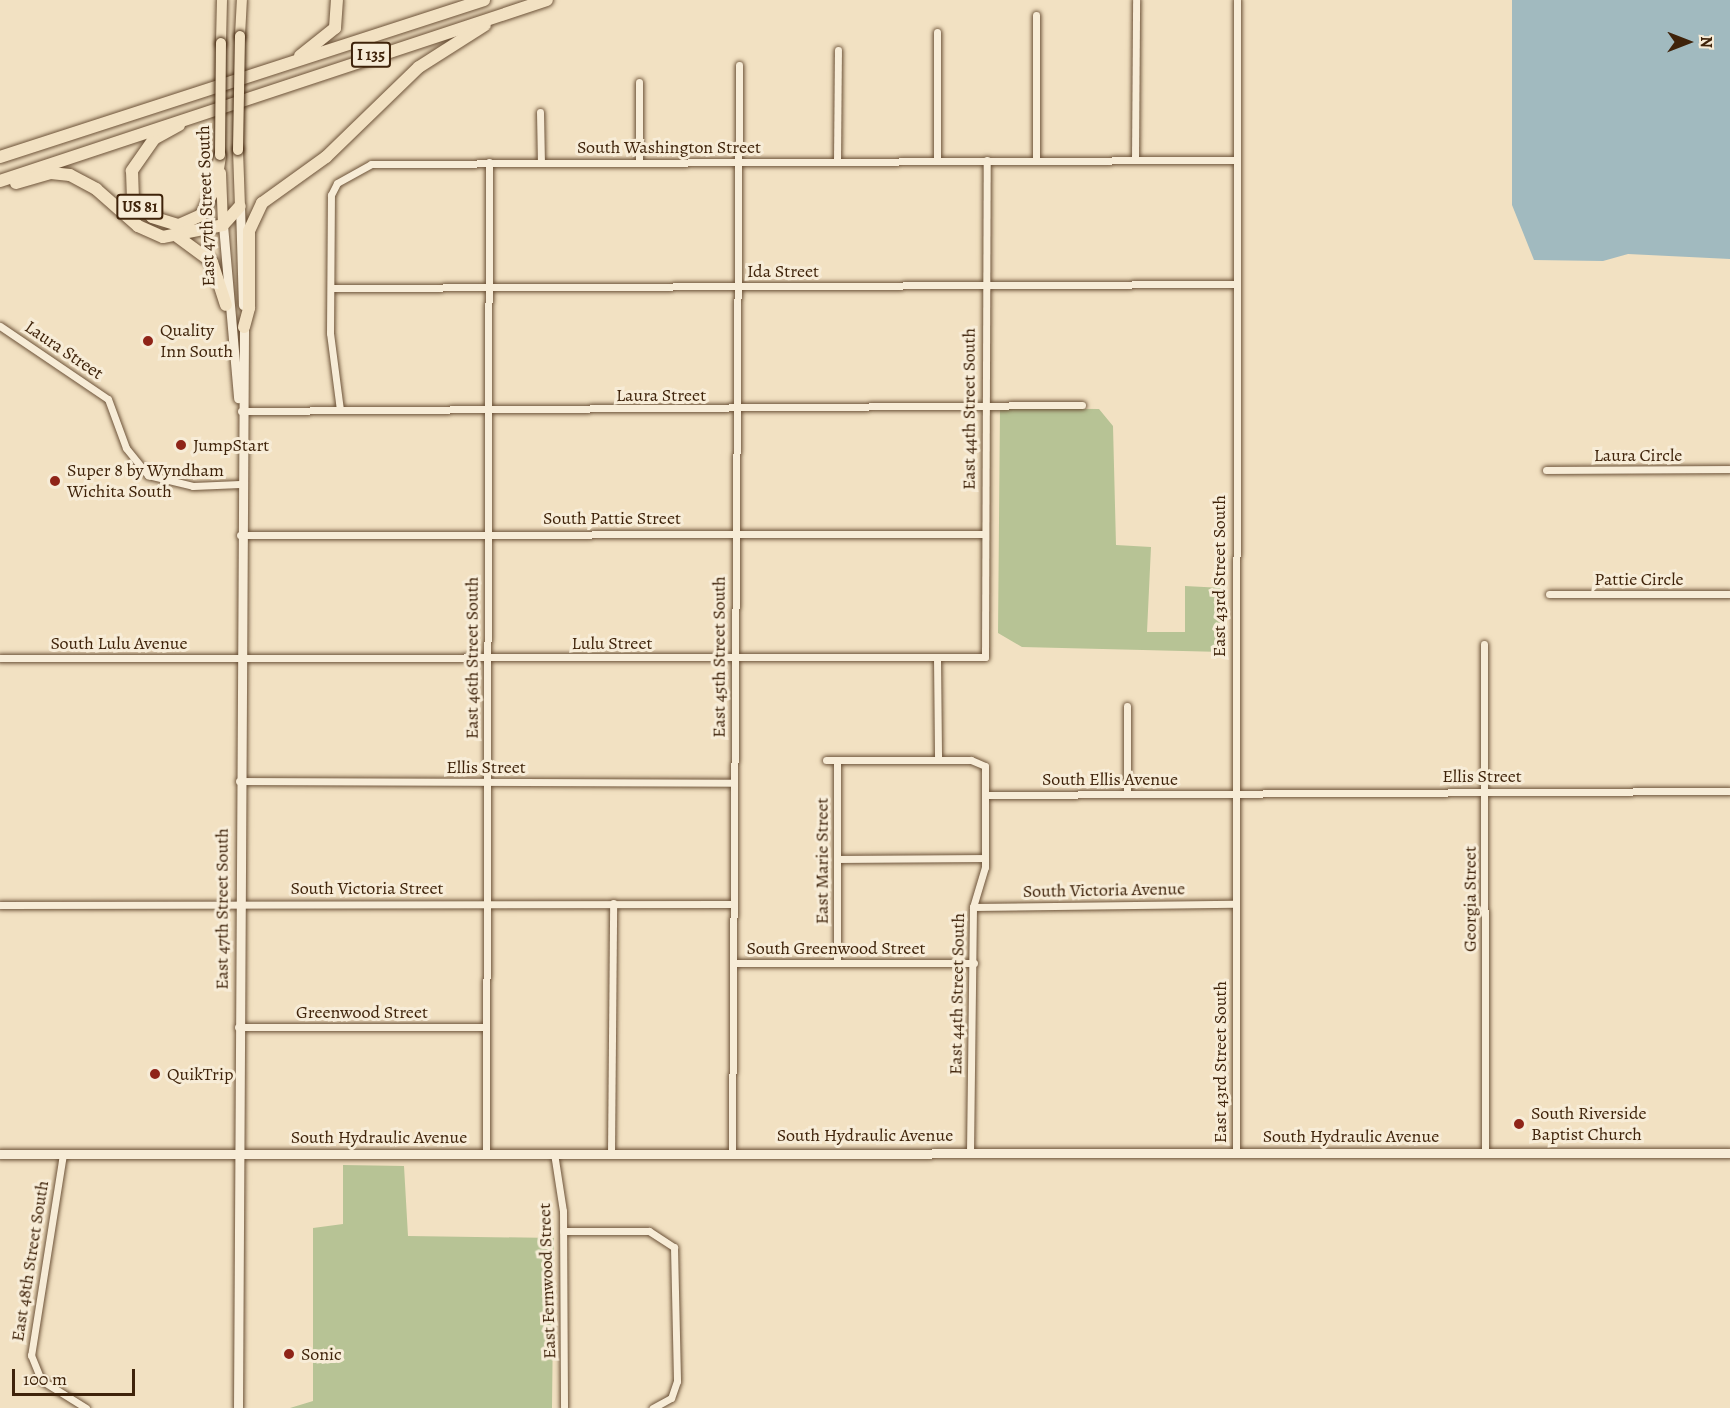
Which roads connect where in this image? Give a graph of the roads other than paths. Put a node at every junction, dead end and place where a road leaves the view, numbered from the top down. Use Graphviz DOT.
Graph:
graph roads {
  1 [pos="222,0"];
  2 [pos="242,0"];
  3 [pos="337,0"];
  4 [pos="484,0"];
  5 [pos="1136,0"];
  6 [pos="1237,0"];
  7 [pos="544,1"];
  8 [pos="1036,15"];
  9 [pos="938,32"];
  10 [pos="838,50"];
  11 [pos="739,65"];
  12 [pos="284,66"];
  13 [pos="639,82"];
  14 [pos="201,111"];
  15 [pos="540,112"];
  16 [pos="220,155"];
  17 [pos="0,157"];
  18 [pos="987,160"];
  19 [pos="1036,160"];
  20 [pos="1135,160"];
  21 [pos="1235,160"];
  22 [pos="738,161"];
  23 [pos="837,161"];
  24 [pos="937,161"];
  25 [pos="489,162"];
  26 [pos="541,162"];
  27 [pos="639,162"];
  28 [pos="0,181"];
  29 [pos="0,188"];
  30 [pos="240,206"];
  31 [pos="223,225"];
  32 [pos="178,237"];
  33 [pos="1235,284"];
  34 [pos="983,285"];
  35 [pos="489,287"];
  36 [pos="736,287"];
  37 [pos="331,288"];
  38 [pos="226,305"];
  39 [pos="0,326"];
  40 [pos="244,327"];
  41 [pos="1082,405"];
  42 [pos="983,406"];
  43 [pos="340,410"];
  44 [pos="488,410"];
  45 [pos="736,410"];
  46 [pos="241,411"];
  47 [pos="1730,469"];
  48 [pos="1546,470"];
  49 [pos="240,484"];
  50 [pos="487,533"];
  51 [pos="735,533"];
  52 [pos="985,534"];
  53 [pos="239,535"];
  54 [pos="1549,594"];
  55 [pos="1730,594"];
  56 [pos="1484,644"];
  57 [pos="938,657"];
  58 [pos="985,657"];
  59 [pos="0,658"];
  60 [pos="239,658"];
  61 [pos="487,658"];
  62 [pos="734,658"];
  63 [pos="1127,706"];
  64 [pos="938,759"];
  65 [pos="826,760"];
  66 [pos="837,760"];
  67 [pos="239,781"];
  68 [pos="487,781"];
  69 [pos="734,783"];
  70 [pos="1484,790"];
  71 [pos="1730,790"];
  72 [pos="1235,791"];
  73 [pos="1127,794"];
  74 [pos="986,795"];
  75 [pos="985,858"];
  76 [pos="837,859"];
  77 [pos="487,903"];
  78 [pos="613,903"];
  79 [pos="733,903"];
  80 [pos="1235,904"];
  81 [pos="0,905"];
  82 [pos="238,905"];
  83 [pos="973,907"];
  84 [pos="733,963"];
  85 [pos="837,963"];
  86 [pos="974,963"];
  87 [pos="238,1027"];
  88 [pos="486,1027"];
  89 [pos="970,1152"];
  90 [pos="486,1153"];
  91 [pos="554,1153"];
  92 [pos="1236,1153"];
  93 [pos="1485,1153"];
  94 [pos="1730,1153"];
  95 [pos="0,1154"];
  96 [pos="63,1154"];
  97 [pos="238,1154"];
  98 [pos="611,1154"];
  99 [pos="732,1154"];
  100 [pos="563,1231"];
  101 [pos="86,1408"];
  102 [pos="238,1408"];
  103 [pos="564,1408"];
  104 [pos="653,1408"];
  1 -- 16 [label="main road, East 47th Street South / US 81, bridge"];
  2 -- 30 [label="main road, East 47th Street South, bridge"];
  3 -- 12 [label="highway"];
  4 -- 12 [label="highway, I 135"];
  5 -- 20 [label="street"];
  6 -- 21 [label="street, East 43rd Street South"];
  7 -- 14 [label="highway, I 135"];
  7 -- 40 [label="highway"];
  8 -- 19 [label="street"];
  9 -- 24 [label="street"];
  10 -- 23 [label="street"];
  11 -- 22 [label="street, East 45th Street South"];
  12 -- 17 [label="highway, I 135"];
  13 -- 27 [label="street"];
  14 -- 16 [label="highway, US 81"];
  14 -- 28 [label="highway, I 135"];
  15 -- 26 [label="street"];
  16 -- 31 [label="main road, East 47th Street South"];
  18 -- 19 [label="street, South Washington Street"];
  18 -- 24 [label="street, South Washington Street"];
  18 -- 34 [label="street, East 44th Street South"];
  19 -- 20 [label="street, South Washington Street"];
  20 -- 21 [label="street, South Washington Street"];
  21 -- 33 [label="street, East 43rd Street South"];
  22 -- 23 [label="street, South Washington Street"];
  22 -- 27 [label="street, South Washington Street"];
  22 -- 36 [label="street, East 45th Street South"];
  23 -- 24 [label="street, South Washington Street"];
  25 -- 26 [label="street, South Washington Street"];
  25 -- 35 [label="street, East 46th Street South"];
  25 -- 37 [label="street, South Washington Street"];
  26 -- 27 [label="street, South Washington Street"];
  29 -- 32 [label="highway"];
  30 -- 31 [label="highway"];
  30 -- 40 [label="street, East 47th Street South"];
  31 -- 32 [label="highway"];
  31 -- 38 [label="street, East 47th Street South"];
  32 -- 38 [label="highway"];
  33 -- 34 [label="street, Ida Street"];
  33 -- 72 [label="street, East 43rd Street South"];
  34 -- 36 [label="street, Ida Street"];
  34 -- 42 [label="street, East 44th Street South"];
  35 -- 36 [label="street, Ida Street"];
  35 -- 37 [label="street, Ida Street"];
  35 -- 44 [label="street, East 46th Street South"];
  36 -- 45 [label="street, East 45th Street South"];
  37 -- 43 [label="street, South Washington Street"];
  38 -- 46 [label="street, East 47th Street South"];
  39 -- 49 [label="street, Laura Street"];
  40 -- 46 [label="street, East 47th Street South"];
  41 -- 42 [label="street, Laura Street"];
  42 -- 45 [label="street, Laura Street"];
  42 -- 52 [label="street, East 44th Street South"];
  43 -- 44 [label="street, Laura Street"];
  43 -- 46 [label="street, Laura Street"];
  44 -- 45 [label="street, Laura Street"];
  44 -- 50 [label="street, East 46th Street South"];
  45 -- 51 [label="street, East 45th Street South"];
  46 -- 49 [label="street, East 47th Street South"];
  47 -- 48 [label="street, Laura Circle"];
  49 -- 53 [label="street, East 47th Street South"];
  50 -- 51 [label="street, South Pattie Street"];
  50 -- 53 [label="street, South Pattie Street"];
  50 -- 61 [label="street, East 46th Street South"];
  51 -- 52 [label="street, South Pattie Street"];
  51 -- 62 [label="street, East 45th Street South"];
  52 -- 58 [label="street, East 44th Street South"];
  53 -- 60 [label="street, East 47th Street South"];
  54 -- 55 [label="street, Pattie Circle"];
  56 -- 70 [label="street, Georgia Street"];
  57 -- 58 [label="street, Lulu Street"];
  57 -- 62 [label="street, Lulu Street"];
  57 -- 64 [label="street"];
  59 -- 60 [label="street, South Lulu Avenue"];
  60 -- 61 [label="street, Lulu Street"];
  60 -- 67 [label="street, East 47th Street South"];
  61 -- 62 [label="street, Lulu Street"];
  61 -- 68 [label="street, East 46th Street South"];
  62 -- 69 [label="street, East 45th Street South"];
  63 -- 73 [label="street"];
  64 -- 66 [label="street"];
  64 -- 74 [label="street, East 44th Street South"];
  65 -- 66 [label="street"];
  66 -- 76 [label="street, East Marie Street"];
  67 -- 68 [label="street, Ellis Street"];
  67 -- 82 [label="street, East 47th Street South"];
  68 -- 69 [label="street, Ellis Street"];
  68 -- 77 [label="street, East 46th Street South"];
  69 -- 79 [label="street, East 45th Street South"];
  70 -- 71 [label="street, Ellis Street"];
  70 -- 72 [label="street, Ellis Street"];
  70 -- 93 [label="street, Georgia Street"];
  72 -- 73 [label="street, South Ellis Avenue"];
  72 -- 80 [label="street, East 43rd Street South"];
  73 -- 74 [label="street, South Ellis Avenue"];
  74 -- 75 [label="street, East 44th Street South"];
  75 -- 76 [label="street"];
  75 -- 83 [label="street, East 44th Street South"];
  76 -- 85 [label="street, East Marie Street"];
  77 -- 78 [label="street, South Victoria Street"];
  77 -- 82 [label="street, South Victoria Street"];
  77 -- 88 [label="street, East 46th Street South"];
  78 -- 79 [label="street, South Victoria Street"];
  78 -- 98 [label="street"];
  79 -- 84 [label="street, East 45th Street South"];
  80 -- 83 [label="street, South Victoria Avenue"];
  80 -- 92 [label="street, East 43rd Street South"];
  81 -- 82 [label="street, South Victoria Street"];
  82 -- 87 [label="street, East 47th Street South"];
  83 -- 86 [label="street, East 44th Street South"];
  84 -- 85 [label="street, South Greenwood Street"];
  84 -- 99 [label="street, East 45th Street South"];
  85 -- 86 [label="street, South Greenwood Street"];
  86 -- 89 [label="street, East 44th Street South"];
  87 -- 88 [label="street, Greenwood Street"];
  87 -- 97 [label="street, East 47th Street South"];
  88 -- 90 [label="street, East 46th Street South"];
  89 -- 92 [label="street, South Hydraulic Avenue"];
  89 -- 99 [label="street, South Hydraulic Avenue"];
  90 -- 91 [label="street, South Hydraulic Avenue"];
  90 -- 97 [label="street, South Hydraulic Avenue"];
  91 -- 98 [label="street, South Hydraulic Avenue"];
  91 -- 100 [label="street, East Fernwood Street"];
  92 -- 93 [label="street, South Hydraulic Avenue"];
  93 -- 94 [label="street, South Hydraulic Avenue"];
  95 -- 96 [label="street, South Hydraulic Avenue"];
  96 -- 97 [label="street, South Hydraulic Avenue"];
  96 -- 101 [label="street, East 48th Street South"];
  97 -- 102 [label="street, East 47th Street South"];
  98 -- 99 [label="street, South Hydraulic Avenue"];
  100 -- 103 [label="street, East Fernwood Street"];
  100 -- 104 [label="street"];
}
